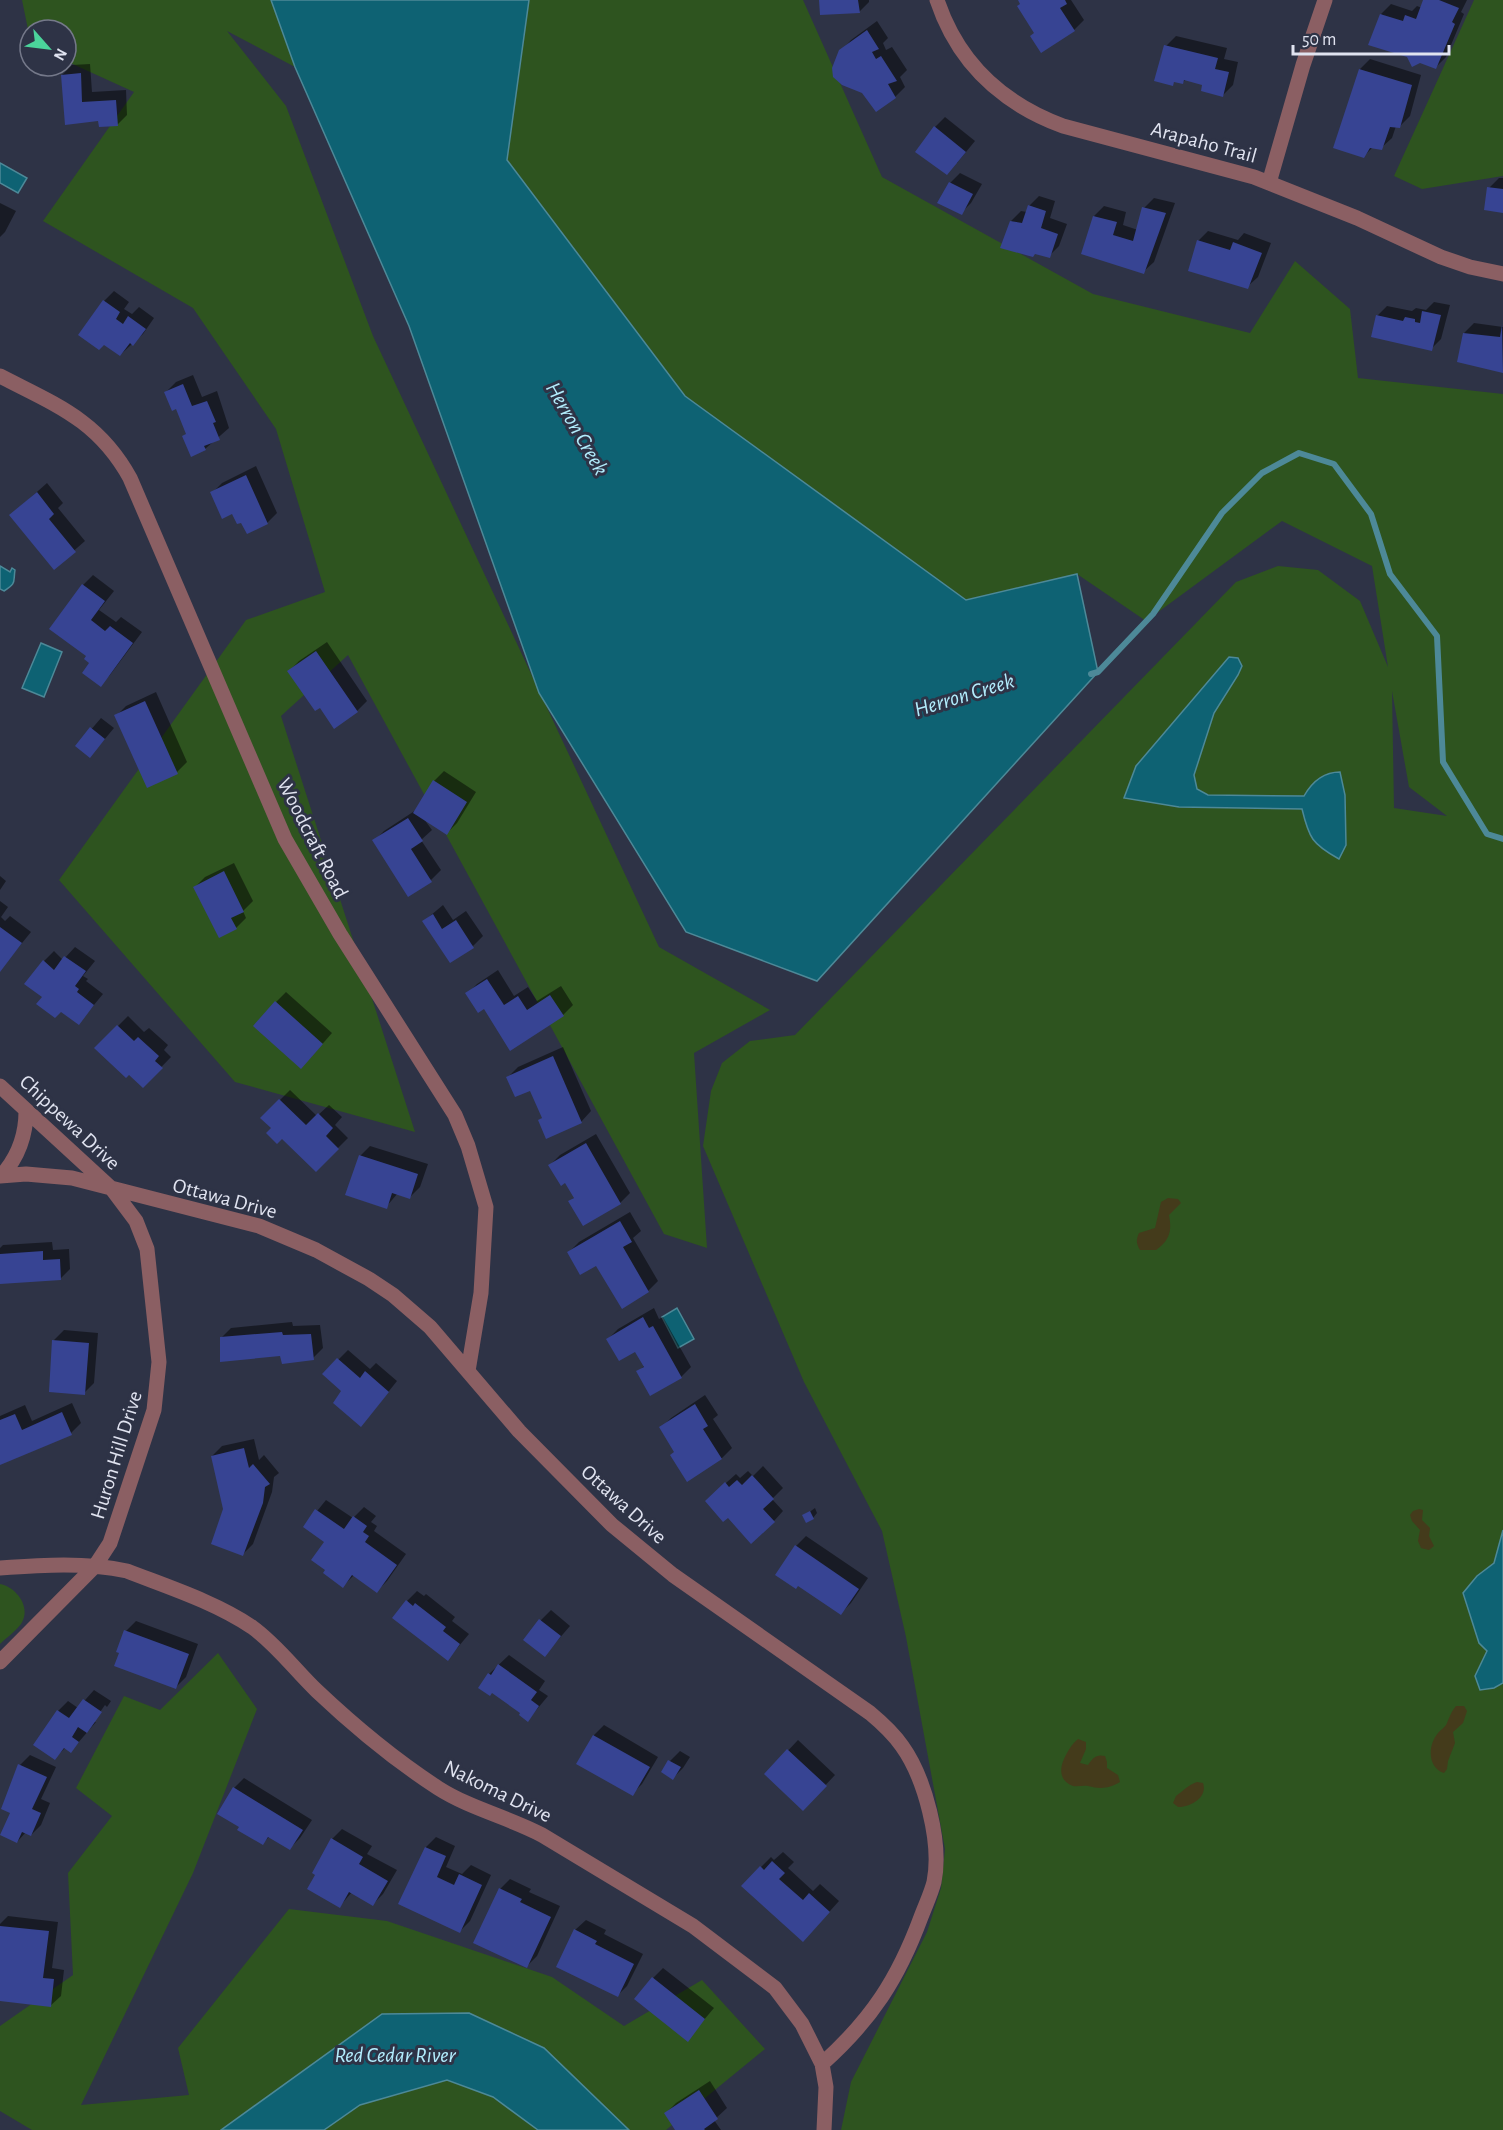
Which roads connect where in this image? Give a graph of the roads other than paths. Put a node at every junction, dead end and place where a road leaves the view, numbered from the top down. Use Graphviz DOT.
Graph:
graph roads {
  1 [pos="937,0"];
  2 [pos="1325,0"];
  3 [pos="1269,183"];
  4 [pos="1503,274"];
  5 [pos="0,376"];
  6 [pos="0,1086"];
  7 [pos="26,1111"];
  8 [pos="1,1176"];
  9 [pos="112,1189"];
  10 [pos="468,1371"];
  11 [pos="95,1566"];
  12 [pos="0,1568"];
  13 [pos="0,1662"];
  14 [pos="822,2064"];
  15 [pos="824,2130"];
  1 -- 3 [label="street, Arapaho Trail"];
  2 -- 3 [label="street"];
  3 -- 4 [label="street, Arapaho Trail"];
  5 -- 10 [label="street, Woodcraft Road"];
  6 -- 7 [label="street, Chippewa Drive"];
  7 -- 8 [label="street"];
  7 -- 9 [label="street, Chippewa Drive"];
  8 -- 9 [label="street, Ottawa Drive"];
  9 -- 10 [label="street, Ottawa Drive"];
  9 -- 11 [label="street, Huron Hill Drive"];
  10 -- 14 [label="street, Ottawa Drive"];
  11 -- 12 [label="street, Nakoma Drive"];
  11 -- 13 [label="street, Huron Hill Drive"];
  11 -- 14 [label="street, Nakoma Drive"];
  14 -- 15 [label="street, Nakoma Drive"];
}
